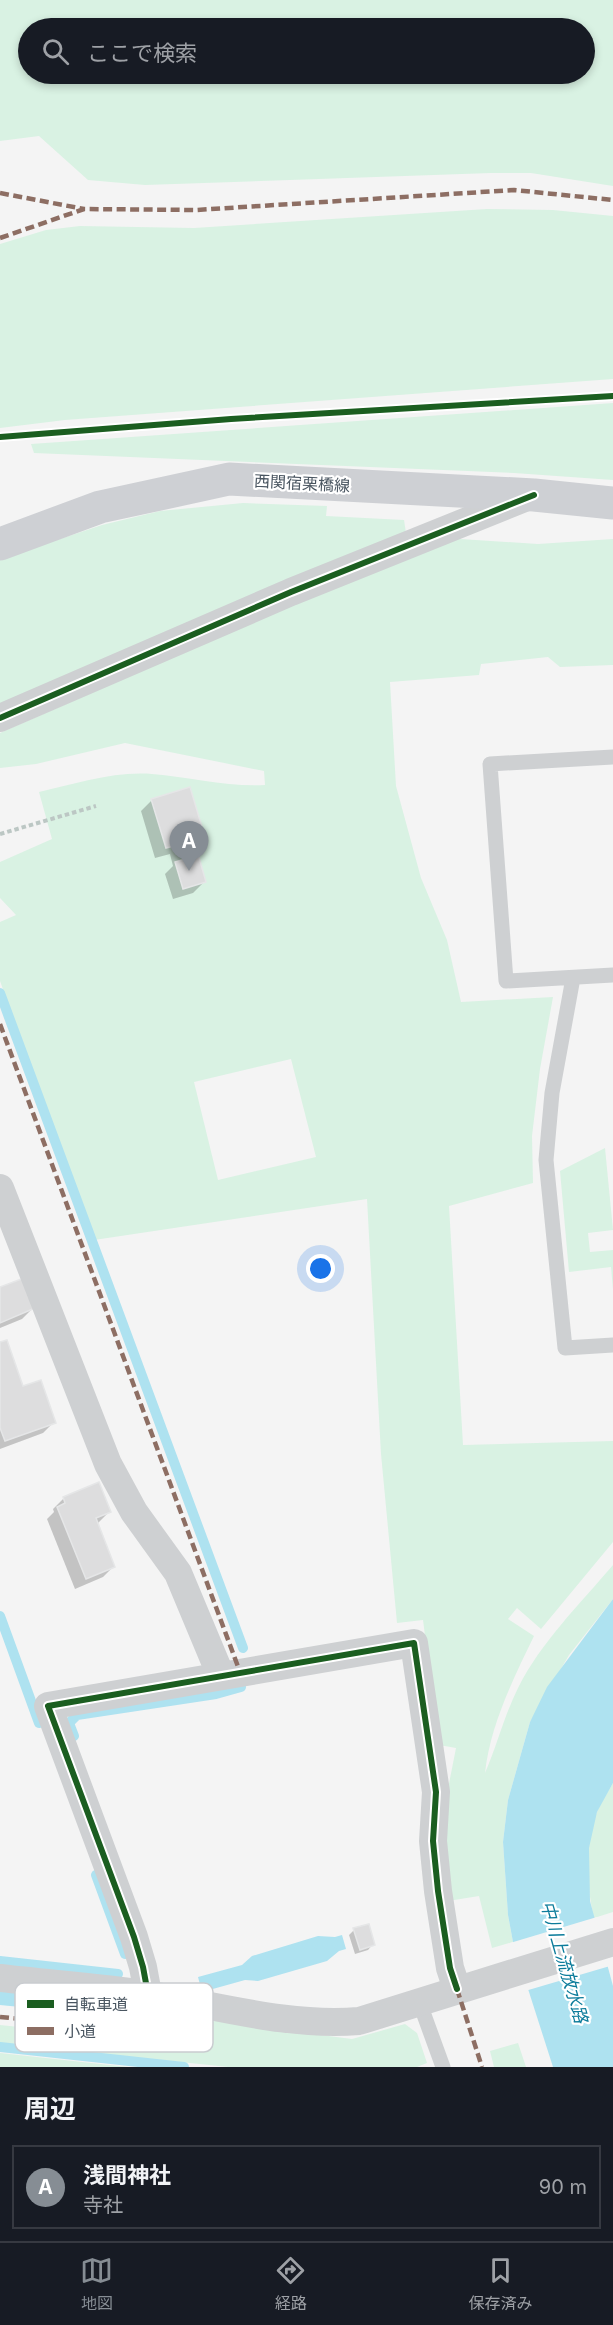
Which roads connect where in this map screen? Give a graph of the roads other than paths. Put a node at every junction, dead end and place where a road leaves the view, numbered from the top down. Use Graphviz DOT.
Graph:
graph roads {
  1 [pos="534,495"];
  2 [pos="613,503"];
  3 [pos="0,543"];
  4 [pos="0,718"];
  5 [pos="613,757"];
  6 [pos="613,975"];
  7 [pos="573,978"];
  8 [pos="0,1188"];
  9 [pos="613,1345"];
  10 [pos="221,1676"];
  11 [pos="613,1942"];
  12 [pos="0,1978"];
  13 [pos="46,1983"];
  14 [pos="146,1983"];
  15 [pos="457,1989"];
  16 [pos="419,2001"];
  17 [pos="213,2006"];
  18 [pos="443,2067"];
  1 -- 2 [label="main road, 西関宿栗橋線"];
  1 -- 3 [label="main road, 西関宿栗橋線"];
  1 -- 4 [label="street"];
  5 -- 7 [label="lane"];
  6 -- 7 [label="lane"];
  7 -- 9 [label="lane"];
  8 -- 10 [label="street"];
  10 -- 14 [label="street"];
  10 -- 15 [label="street"];
  11 -- 15 [label="street"];
  12 -- 13 [label="street"];
  15 -- 16 [label="street"];
  16 -- 17 [label="street"];
  16 -- 18 [label="lane"];
}
